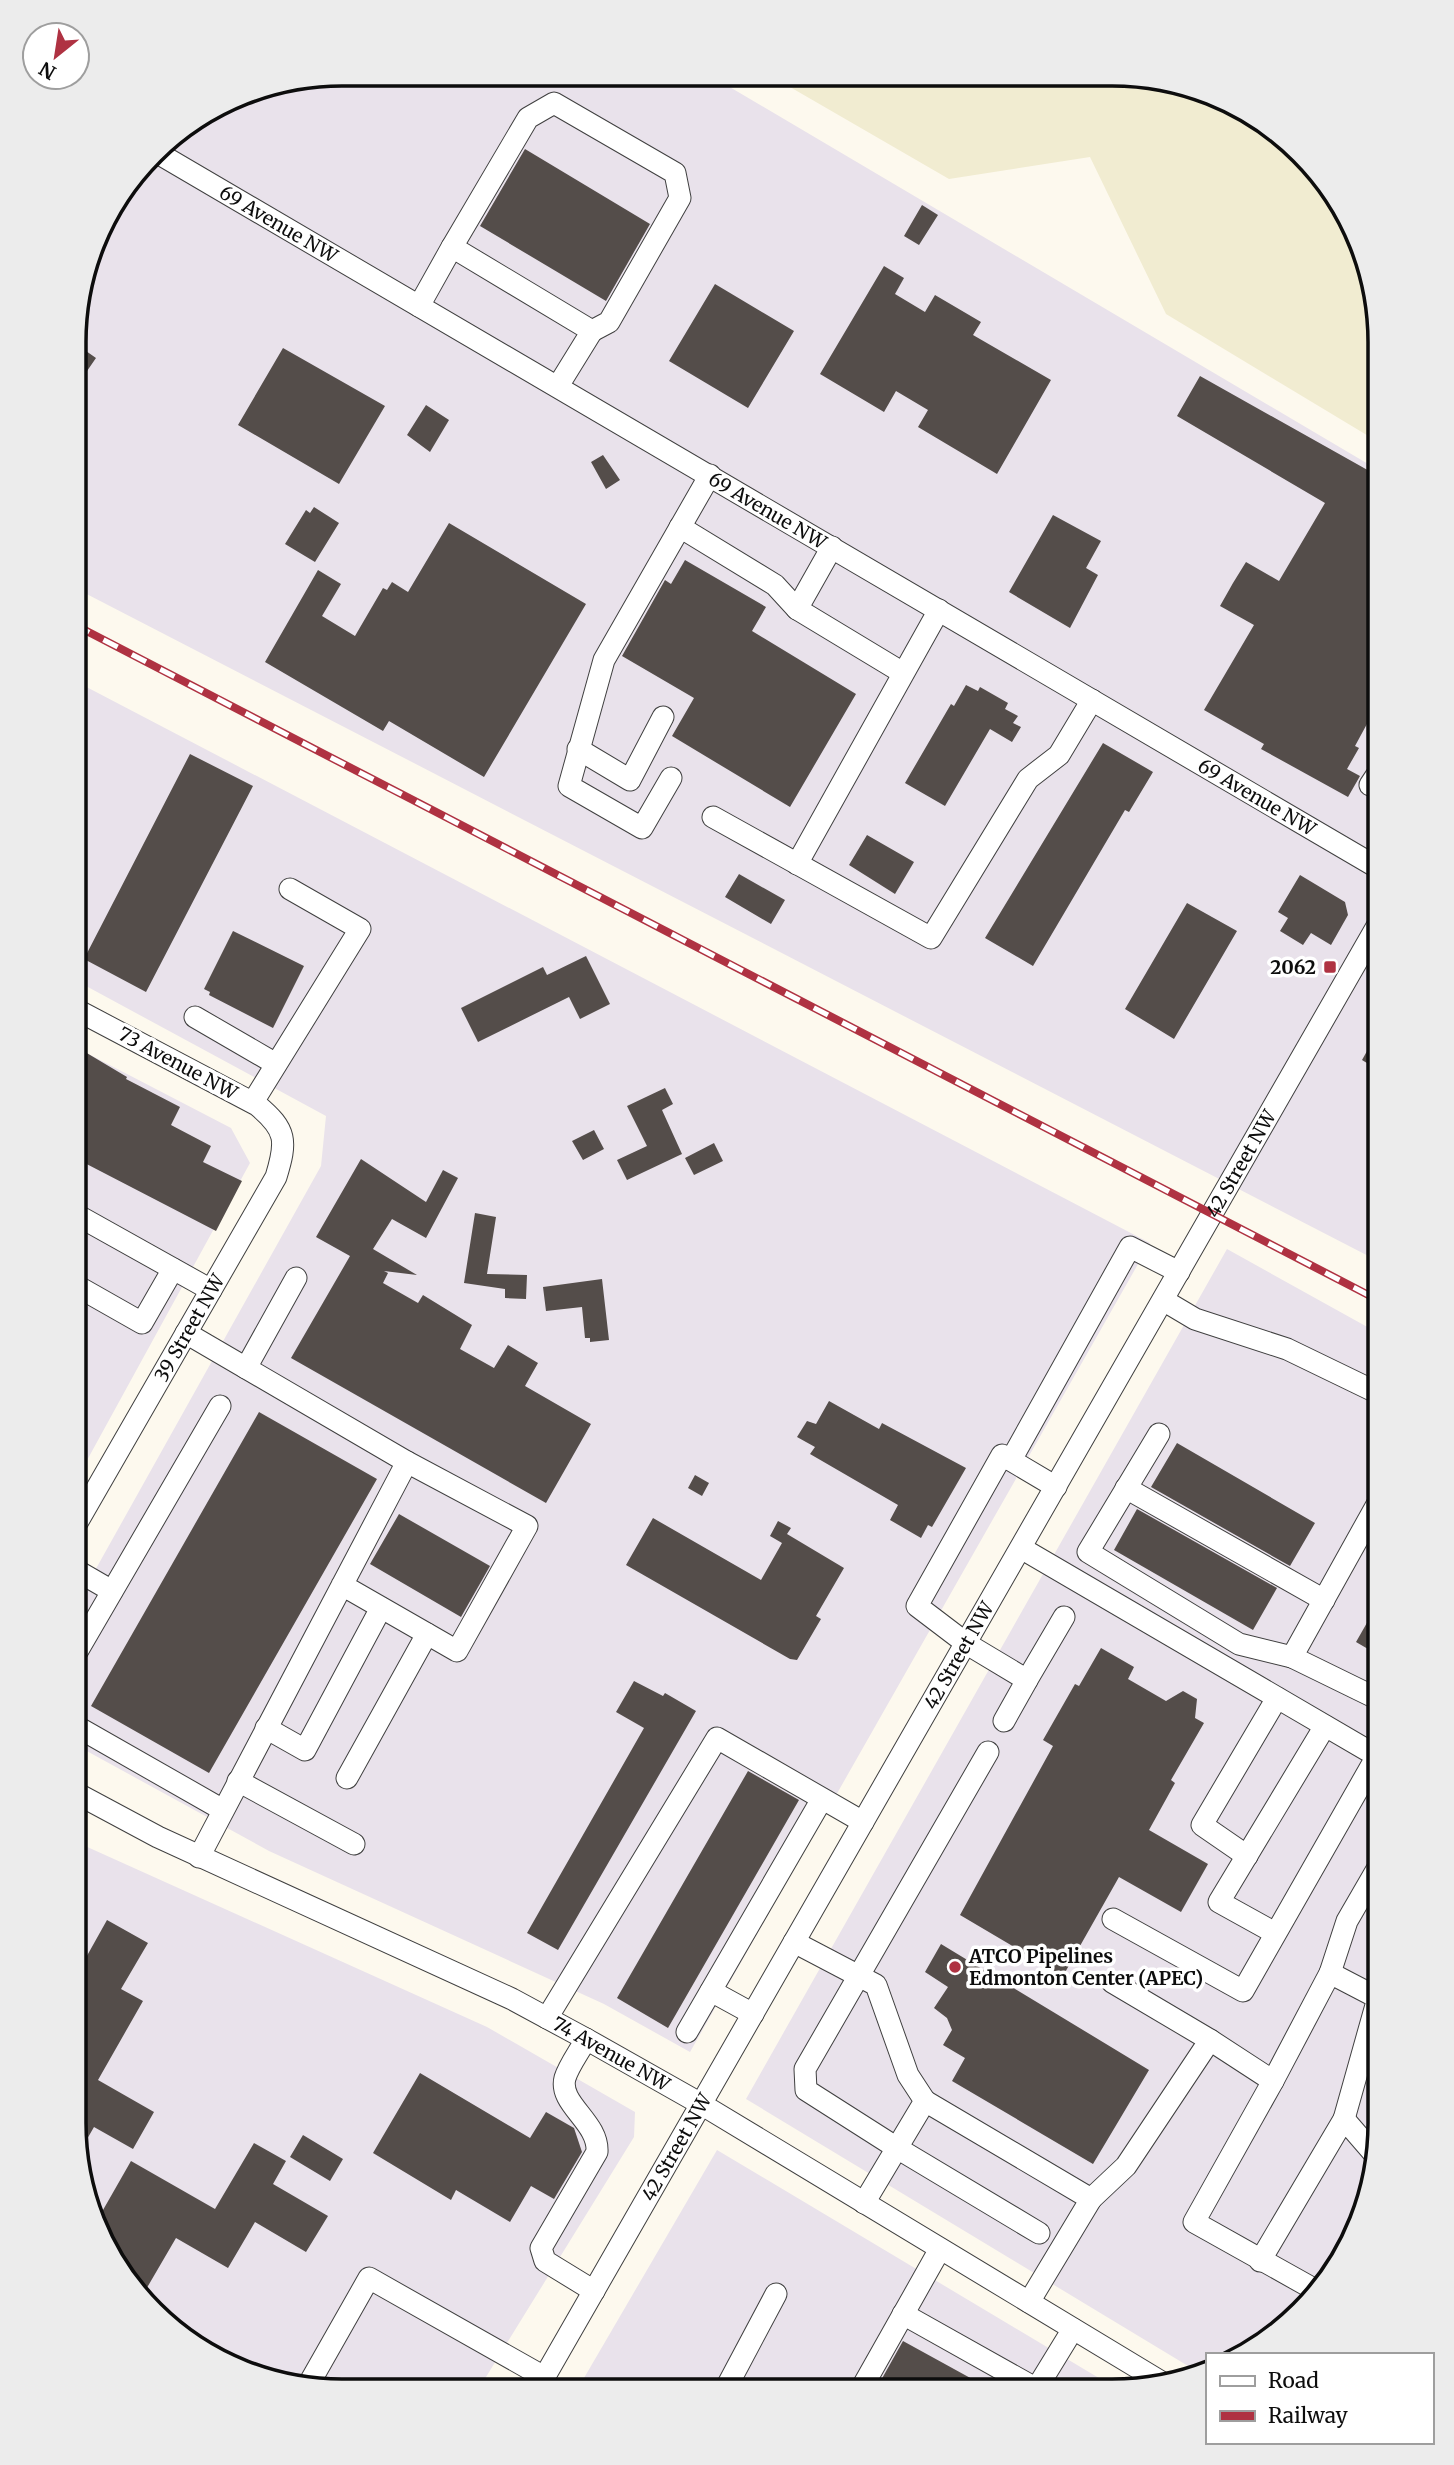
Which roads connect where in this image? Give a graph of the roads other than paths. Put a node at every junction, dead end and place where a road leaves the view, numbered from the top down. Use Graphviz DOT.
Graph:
graph roads {
  1 [pos="165,157"];
  2 [pos="452,247"];
  3 [pos="419,306"];
  4 [pos="592,331"];
  5 [pos="558,386"];
  6 [pos="710,475"];
  7 [pos="680,527"];
  8 [pos="832,547"];
  9 [pos="797,609"];
  10 [pos="939,610"];
  11 [pos="903,673"];
  12 [pos="1092,700"];
  13 [pos="663,717"];
  14 [pos="578,749"];
  15 [pos="671,778"];
  16 [pos="630,780"];
  17 [pos="659,799"];
  18 [pos="713,817"];
  19 [pos="1368,862"];
  20 [pos="797,864"];
  21 [pos="290,889"];
  22 [pos="1368,942"];
  23 [pos="86,1015"];
  24 [pos="195,1017"];
  25 [pos="276,1064"];
  26 [pos="253,1102"];
  27 [pos="277,1122"];
  28 [pos="86,1220"];
  29 [pos="173,1269"];
  30 [pos="1179,1272"];
  31 [pos="296,1278"];
  32 [pos="211,1290"];
  33 [pos="86,1291"];
  34 [pos="1163,1300"];
  35 [pos="186,1333"];
  36 [pos="246,1368"];
  37 [pos="1368,1388"];
  38 [pos="220,1406"];
  39 [pos="1159,1434"];
  40 [pos="1011,1460"];
  41 [pos="407,1462"];
  42 [pos="1056,1486"];
  43 [pos="1126,1488"];
  44 [pos="86,1507"];
  45 [pos="1368,1521"];
  46 [pos="1021,1548"];
  47 [pos="86,1576"];
  48 [pos="342,1585"];
  49 [pos="112,1591"];
  50 [pos="1324,1600"];
  51 [pos="381,1608"];
  52 [pos="1064,1617"];
  53 [pos="427,1634"];
  54 [pos="86,1636"];
  55 [pos="967,1644"];
  56 [pos="1293,1657"];
  57 [pos="1027,1680"];
  58 [pos="1368,1694"];
  59 [pos="1277,1698"];
  60 [pos="1004,1721"];
  61 [pos="1325,1726"];
  62 [pos="266,1728"];
  63 [pos="86,1732"];
  64 [pos="1368,1751"];
  65 [pos="988,1752"];
  66 [pos="1368,1772"];
  67 [pos="347,1779"];
  68 [pos="238,1781"];
  69 [pos="86,1798"];
  70 [pos="822,1799"];
  71 [pos="223,1810"];
  72 [pos="863,1822"];
  73 [pos="354,1844"];
  74 [pos="1247,1856"];
  75 [pos="199,1857"];
  76 [pos="1368,1885"];
  77 [pos="1113,1919"];
  78 [pos="1275,1933"];
  79 [pos="794,1942"];
  80 [pos="1330,1973"];
  81 [pos="857,1975"];
  82 [pos="1112,1982"];
  83 [pos="711,1991"];
  84 [pos="1368,1993"];
  85 [pos="753,2014"];
  86 [pos="547,2018"];
  87 [pos="687,2032"];
  88 [pos="1368,2033"];
  89 [pos="586,2039"];
  90 [pos="1210,2040"];
  91 [pos="1273,2081"];
  92 [pos="925,2101"];
  93 [pos="701,2104"];
  94 [pos="1343,2119"];
  95 [pos="1367,2146"];
  96 [pos="897,2148"];
  97 [pos="1091,2199"];
  98 [pos="864,2203"];
  99 [pos="1039,2232"];
  100 [pos="940,2249"];
  101 [pos="1261,2261"];
  102 [pos="1309,2287"];
  103 [pos="594,2291"];
  104 [pos="776,2294"];
  105 [pos="1029,2302"];
  106 [pos="903,2314"];
  107 [pos="1073,2329"];
  108 [pos="1151,2376"];
  109 [pos="313,2377"];
  110 [pos="533,2379"];
  111 [pos="544,2379"];
  112 [pos="731,2379"];
  113 [pos="867,2379"];
  114 [pos="1016,2379"];
  115 [pos="1042,2379"];
  1 -- 3 [label="street, 69 Avenue NW"];
  2 -- 3 [label="street"];
  2 -- 4 [label="street"];
  2 -- 4 [label="street"];
  3 -- 5 [label="street, 69 Avenue NW"];
  4 -- 5 [label="street"];
  5 -- 6 [label="street, 69 Avenue NW"];
  6 -- 7 [label="street"];
  6 -- 8 [label="street, 69 Avenue NW"];
  7 -- 9 [label="street"];
  7 -- 14 [label="street"];
  8 -- 9 [label="street"];
  8 -- 10 [label="street, 69 Avenue NW"];
  9 -- 11 [label="street"];
  10 -- 11 [label="street"];
  10 -- 12 [label="street, 69 Avenue NW"];
  11 -- 20 [label="street"];
  12 -- 19 [label="street, 69 Avenue NW"];
  12 -- 20 [label="street"];
  13 -- 16 [label="street"];
  14 -- 16 [label="street"];
  14 -- 17 [label="street"];
  15 -- 17 [label="street"];
  16 -- 17 [label="street"];
  18 -- 20 [label="street"];
  21 -- 25 [label="street"];
  22 -- 30 [label="street, 42 Street NW"];
  23 -- 26 [label="street, 73 Avenue NW"];
  24 -- 25 [label="street"];
  25 -- 26 [label="street"];
  26 -- 27 [label="street, 73 Avenue NW"];
  27 -- 32 [label="street, 39 Street NW"];
  28 -- 29 [label="street"];
  29 -- 32 [label="street"];
  29 -- 33 [label="street"];
  30 -- 34 [label="street, 42 Street NW"];
  30 -- 40 [label="street"];
  31 -- 36 [label="street"];
  32 -- 35 [label="street, 39 Street NW"];
  34 -- 37 [label="street"];
  34 -- 42 [label="street, 42 Street NW"];
  35 -- 36 [label="street"];
  35 -- 44 [label="street, 39 Street NW"];
  36 -- 41 [label="street"];
  38 -- 49 [label="street"];
  39 -- 43 [label="street"];
  40 -- 42 [label="street"];
  40 -- 55 [label="street"];
  41 -- 48 [label="street"];
  41 -- 53 [label="street"];
  42 -- 46 [label="street, 42 Street NW"];
  43 -- 50 [label="street"];
  43 -- 56 [label="street"];
  45 -- 50 [label="street"];
  46 -- 55 [label="street, 42 Street NW"];
  46 -- 59 [label="street"];
  47 -- 49 [label="street"];
  48 -- 51 [label="street"];
  48 -- 62 [label="street"];
  49 -- 54 [label="street"];
  50 -- 56 [label="street"];
  51 -- 53 [label="street"];
  51 -- 62 [label="street"];
  52 -- 57 [label="street"];
  53 -- 67 [label="street"];
  55 -- 57 [label="street"];
  55 -- 72 [label="street, 42 Street NW"];
  56 -- 58 [label="street"];
  57 -- 60 [label="street"];
  59 -- 61 [label="street"];
  59 -- 74 [label="street"];
  61 -- 64 [label="street"];
  61 -- 74 [label="street"];
  62 -- 68 [label="street"];
  63 -- 71 [label="street"];
  65 -- 81 [label="street"];
  66 -- 78 [label="street"];
  68 -- 71 [label="street"];
  68 -- 73 [label="street"];
  69 -- 75 [label="street, 74 Avenue NW"];
  70 -- 72 [label="street"];
  70 -- 83 [label="street"];
  70 -- 86 [label="street"];
  71 -- 75 [label="street"];
  72 -- 79 [label="street, 42 Street NW"];
  74 -- 78 [label="street"];
  75 -- 86 [label="street, 74 Avenue NW"];
  76 -- 80 [label="street"];
  77 -- 78 [label="street"];
  79 -- 81 [label="street"];
  79 -- 85 [label="street, 42 Street NW"];
  80 -- 84 [label="street"];
  80 -- 91 [label="street"];
  81 -- 92 [label="street"];
  81 -- 96 [label="street"];
  82 -- 90 [label="street"];
  83 -- 85 [label="street"];
  83 -- 87 [label="street"];
  85 -- 93 [label="street, 42 Street NW"];
  86 -- 89 [label="street, 74 Avenue NW"];
  88 -- 94 [label="street"];
  89 -- 93 [label="street, 74 Avenue NW"];
  89 -- 103 [label="street"];
  90 -- 91 [label="street"];
  90 -- 97 [label="street"];
  91 -- 101 [label="street"];
  92 -- 96 [label="street"];
  92 -- 97 [label="street"];
  93 -- 98 [label="street, 74 Avenue NW"];
  93 -- 103 [label="street, 42 Street NW"];
  94 -- 95 [label="street"];
  94 -- 101 [label="street"];
  96 -- 98 [label="street"];
  96 -- 99 [label="street"];
  97 -- 105 [label="street"];
  98 -- 100 [label="street, 74 Avenue NW"];
  100 -- 105 [label="street, 74 Avenue NW"];
  100 -- 106 [label="street"];
  101 -- 102 [label="street"];
  103 -- 111 [label="street, 42 Street NW"];
  104 -- 112 [label="street"];
  105 -- 107 [label="street, 74 Avenue NW"];
  106 -- 113 [label="street"];
  106 -- 114 [label="street"];
  107 -- 108 [label="street, 74 Avenue NW"];
  107 -- 115 [label="street"];
  109 -- 110 [label="street"];
}
